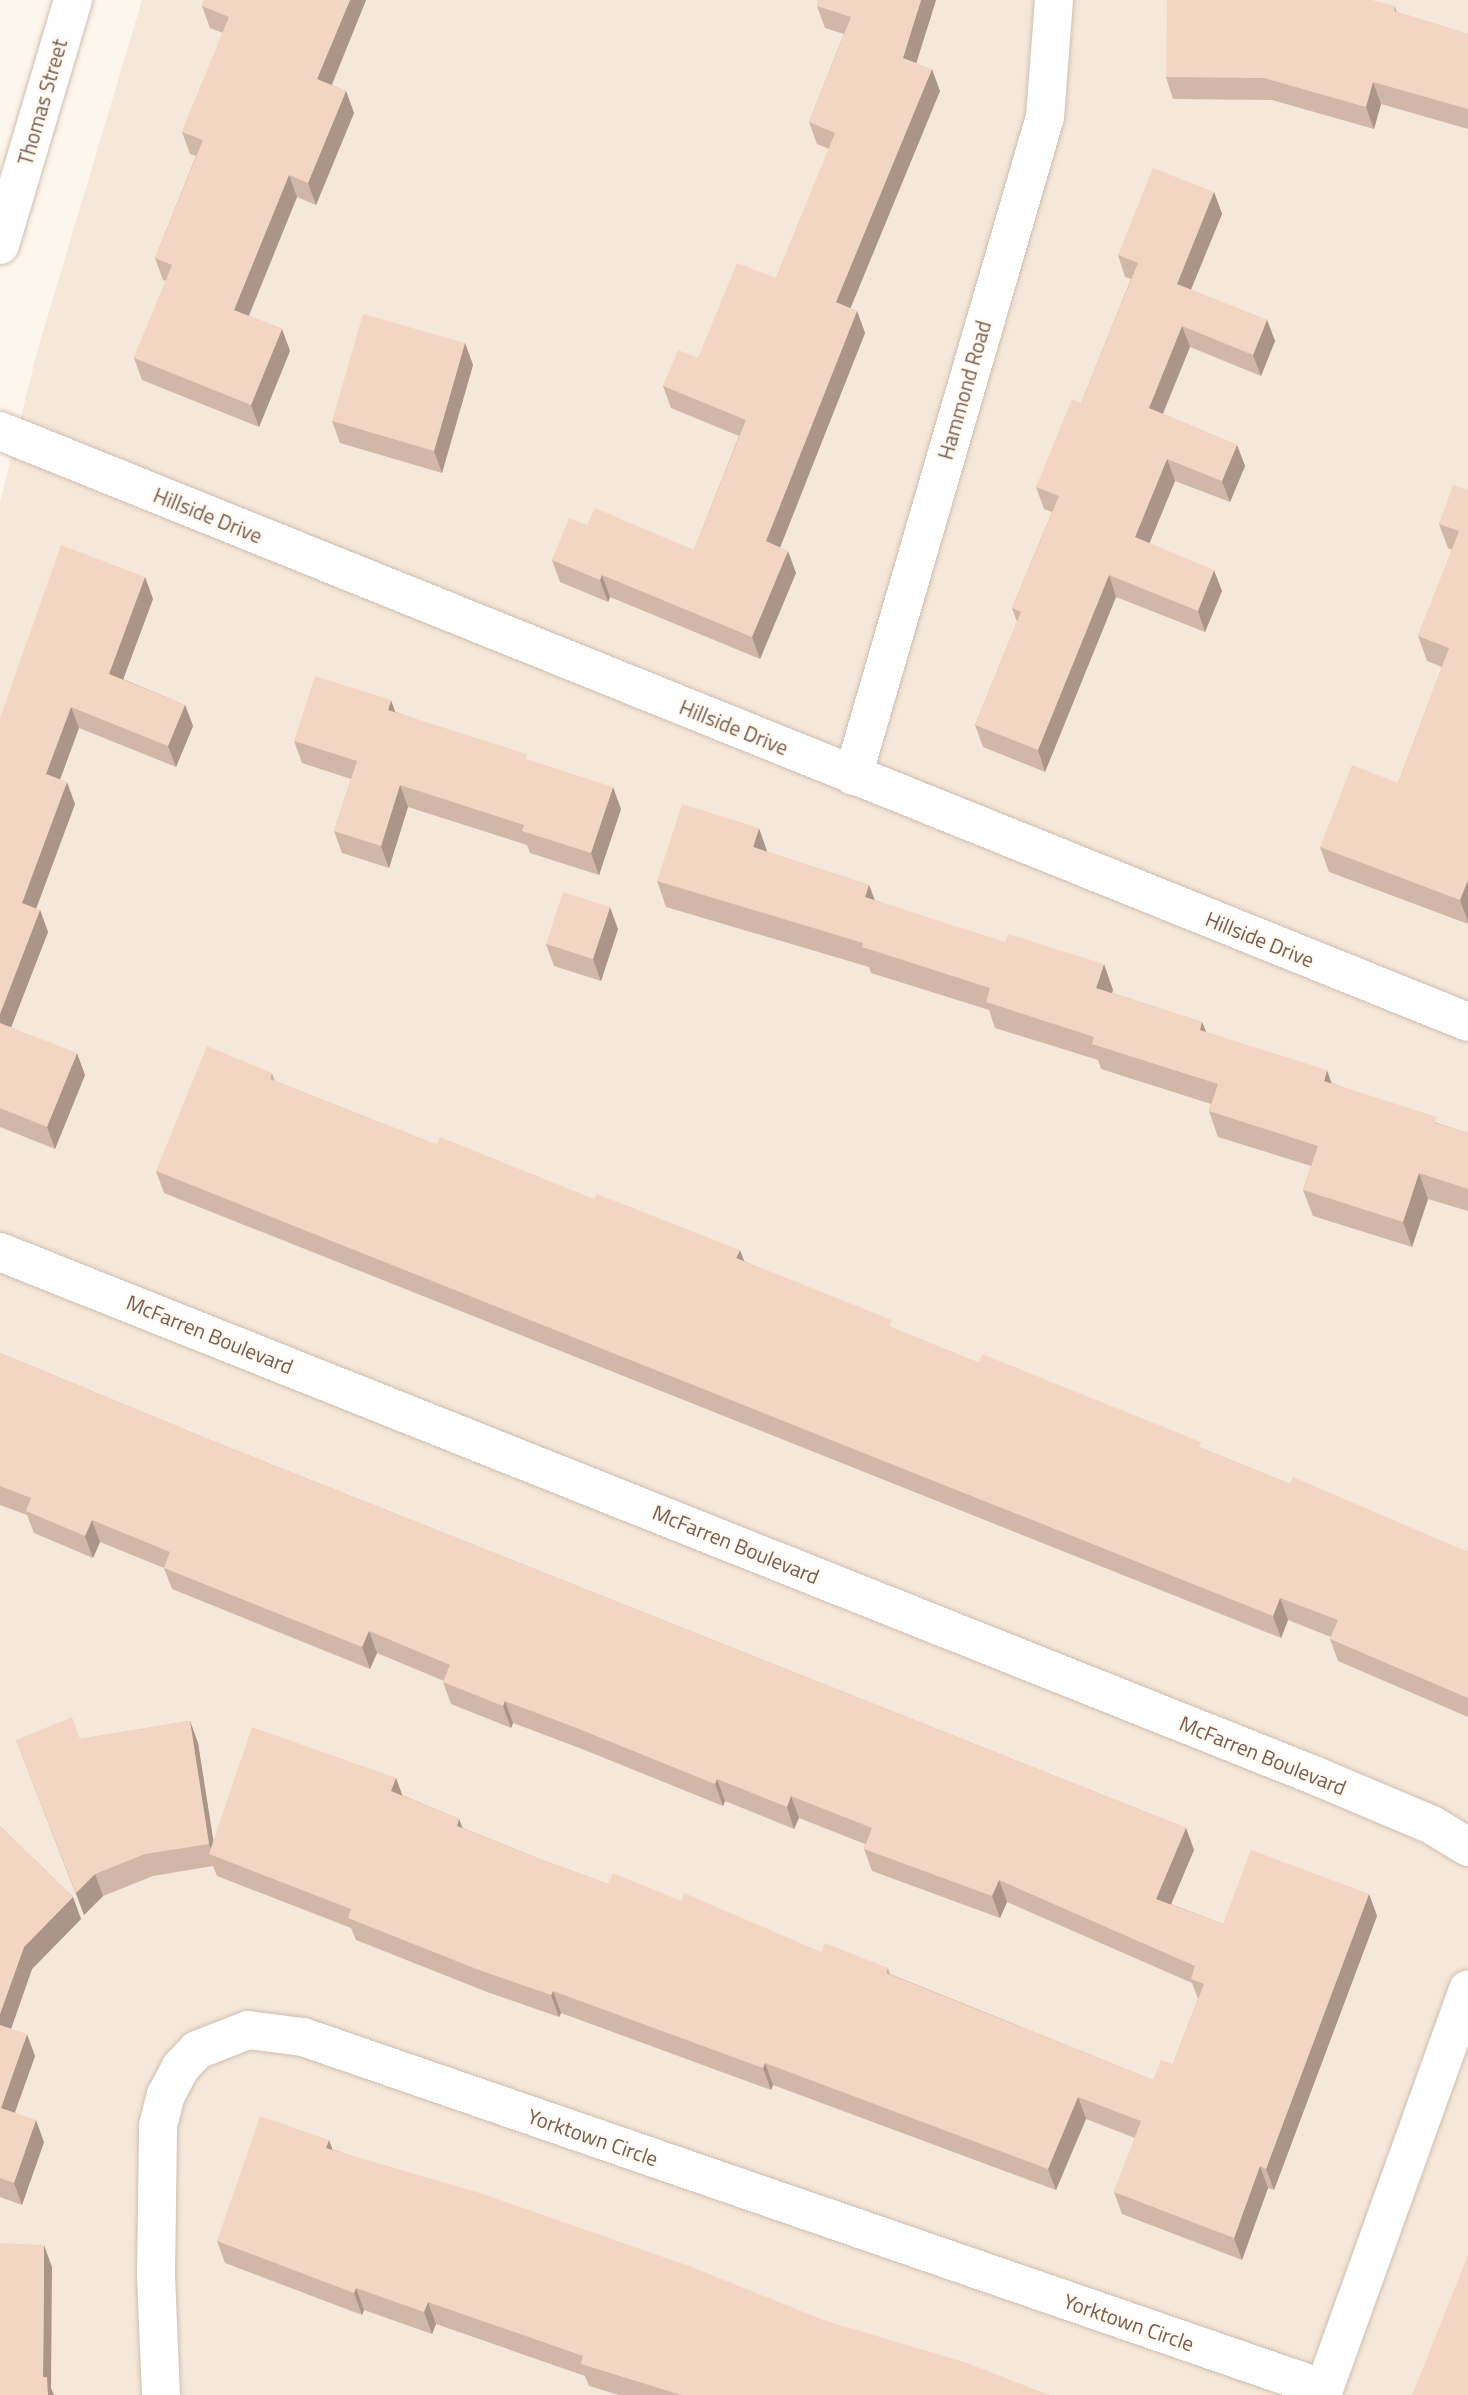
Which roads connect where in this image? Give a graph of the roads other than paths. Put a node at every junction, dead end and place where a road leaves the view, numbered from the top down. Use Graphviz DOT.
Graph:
graph roads {
  1 [pos="73,0"];
  2 [pos="1054,0"];
  3 [pos="0,245"];
  4 [pos="0,431"];
  5 [pos="853,776"];
  6 [pos="1468,1022"];
  7 [pos="0,1252"];
  8 [pos="1468,1847"];
  9 [pos="1468,1989"];
  10 [pos="1323,2392"];
  11 [pos="161,2395"];
  1 -- 3 [label="street, Thomas Street"];
  2 -- 5 [label="street, Hammond Road"];
  4 -- 5 [label="street, Hillside Drive"];
  5 -- 6 [label="street, Hillside Drive"];
  7 -- 8 [label="street, McFarren Boulevard"];
  9 -- 10 [label="street, Yorktown Circle"];
  10 -- 11 [label="street, Yorktown Circle"];
}
